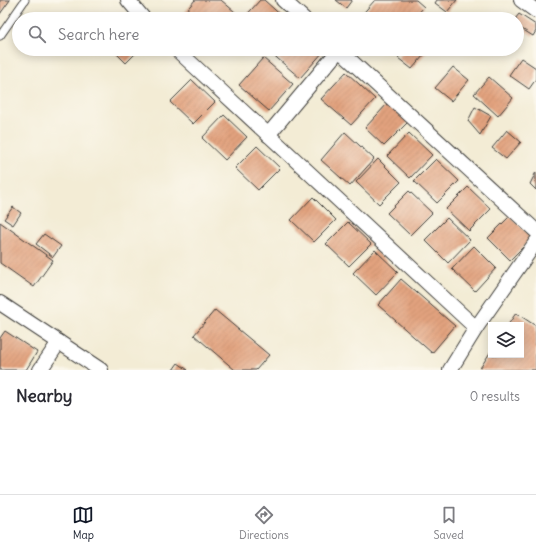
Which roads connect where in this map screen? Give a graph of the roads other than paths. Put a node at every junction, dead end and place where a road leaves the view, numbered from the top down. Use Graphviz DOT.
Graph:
graph roads {
  1 [pos="25,0"];
  2 [pos="128,0"];
  3 [pos="283,0"];
  4 [pos="521,0"];
  5 [pos="536,11"];
  6 [pos="17,12"];
  7 [pos="138,12"];
  8 [pos="296,12"];
  9 [pos="12,19"];
  10 [pos="0,36"];
  11 [pos="183,56"];
  12 [pos="334,56"];
  13 [pos="346,56"];
  14 [pos="268,135"];
  15 [pos="536,230"];
  16 [pos="536,242"];
  17 [pos="0,303"];
  18 [pos="476,328"];
  19 [pos="59,342"];
  20 [pos="40,370"];
  21 [pos="101,370"];
  22 [pos="450,370"];
  1 -- 6 [label="lane"];
  2 -- 7 [label="street"];
  3 -- 8 [label="street"];
  4 -- 5 [label="street"];
  9 -- 10 [label="lane"];
  11 -- 14 [label="street"];
  12 -- 14 [label="street"];
  13 -- 15 [label="street"];
  14 -- 18 [label="street"];
  16 -- 18 [label="street"];
  17 -- 19 [label="street"];
  18 -- 22 [label="street"];
  19 -- 20 [label="street"];
  19 -- 21 [label="street"];
}
